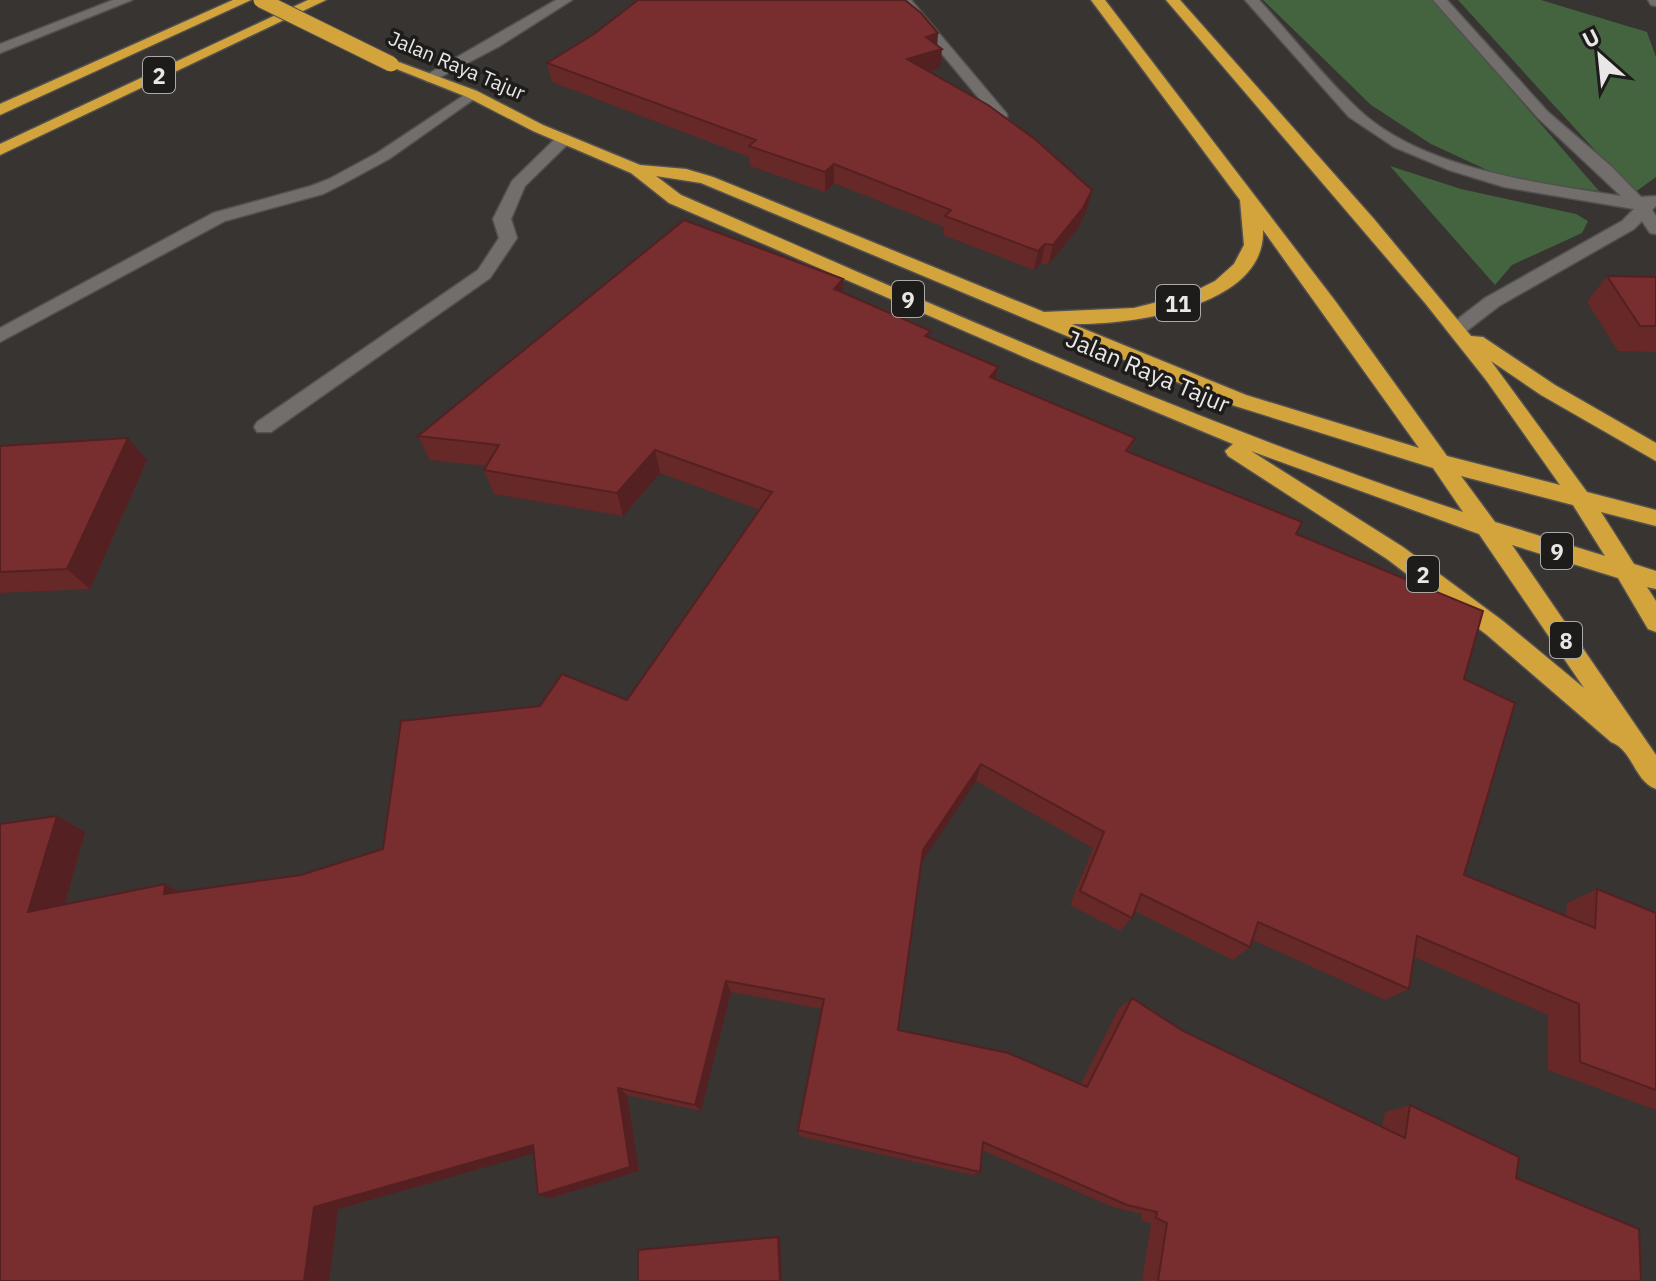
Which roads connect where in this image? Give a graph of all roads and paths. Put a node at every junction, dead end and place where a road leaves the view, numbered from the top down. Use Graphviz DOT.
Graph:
graph roads {
  1 [pos="125,0"];
  2 [pos="244,0"];
  3 [pos="261,0"];
  4 [pos="319,0"];
  5 [pos="565,0"];
  6 [pos="904,0"];
  7 [pos="1098,0"];
  8 [pos="1173,0"];
  9 [pos="1252,0"];
  10 [pos="1440,0"];
  11 [pos="0,49"];
  12 [pos="428,78"];
  13 [pos="472,94"];
  14 [pos="0,110"];
  15 [pos="1002,117"];
  16 [pos="564,139"];
  17 [pos="0,150"];
  18 [pos="637,170"];
  19 [pos="1243,191"];
  20 [pos="1646,204"];
  21 [pos="1656,229"];
  22 [pos="1025,313"];
  23 [pos="1457,329"];
  24 [pos="0,336"];
  25 [pos="1184,419"];
  26 [pos="264,427"];
  27 [pos="1656,453"];
  28 [pos="1439,462"];
  29 [pos="1586,502"];
  30 [pos="1656,518"];
  31 [pos="1486,529"];
  32 [pos="1629,572"];
  33 [pos="1656,580"];
  34 [pos="1656,622"];
  35 [pos="1650,766"];
  1 -- 11 [label="street"];
  2 -- 14 [label="highway, 2"];
  3 -- 12 [label="highway, Jalan Raya Tajur / 9, bridge"];
  4 -- 17 [label="highway, 2"];
  5 -- 12 [label="street"];
  6 -- 15 [label="street"];
  7 -- 19 [label="highway"];
  8 -- 23 [label="highway"];
  9 -- 20 [label="street"];
  10 -- 20 [label="street"];
  12 -- 13 [label="highway, Jalan Raya Tajur / 9"];
  13 -- 16 [label="highway, Jalan Raya Tajur / 9"];
  13 -- 24 [label="street"];
  16 -- 18 [label="highway, Jalan Raya Tajur / 9"];
  16 -- 26 [label="street"];
  18 -- 22 [label="highway, Jalan Raya Tajur / 9"];
  18 -- 25 [label="highway, Jalan Raya Tajur / 9"];
  19 -- 22 [label="highway, 11"];
  19 -- 28 [label="highway"];
  20 -- 21 [label="street"];
  20 -- 23 [label="street"];
  22 -- 28 [label="highway, Jalan Raya Tajur / 9"];
  23 -- 27 [label="highway"];
  23 -- 29 [label="highway"];
  25 -- 31 [label="highway, Jalan Raya Tajur / 9"];
  25 -- 35 [label="highway, 2"];
  28 -- 29 [label="highway, Jalan Raya Tajur / 9"];
  28 -- 31 [label="highway"];
  29 -- 30 [label="highway, 9"];
  29 -- 32 [label="highway"];
  31 -- 32 [label="highway, Jalan Raya Tajur / 9"];
  31 -- 35 [label="highway, 8"];
  32 -- 33 [label="highway, Jalan Raya Tajur / 9"];
  32 -- 34 [label="highway"];
}
